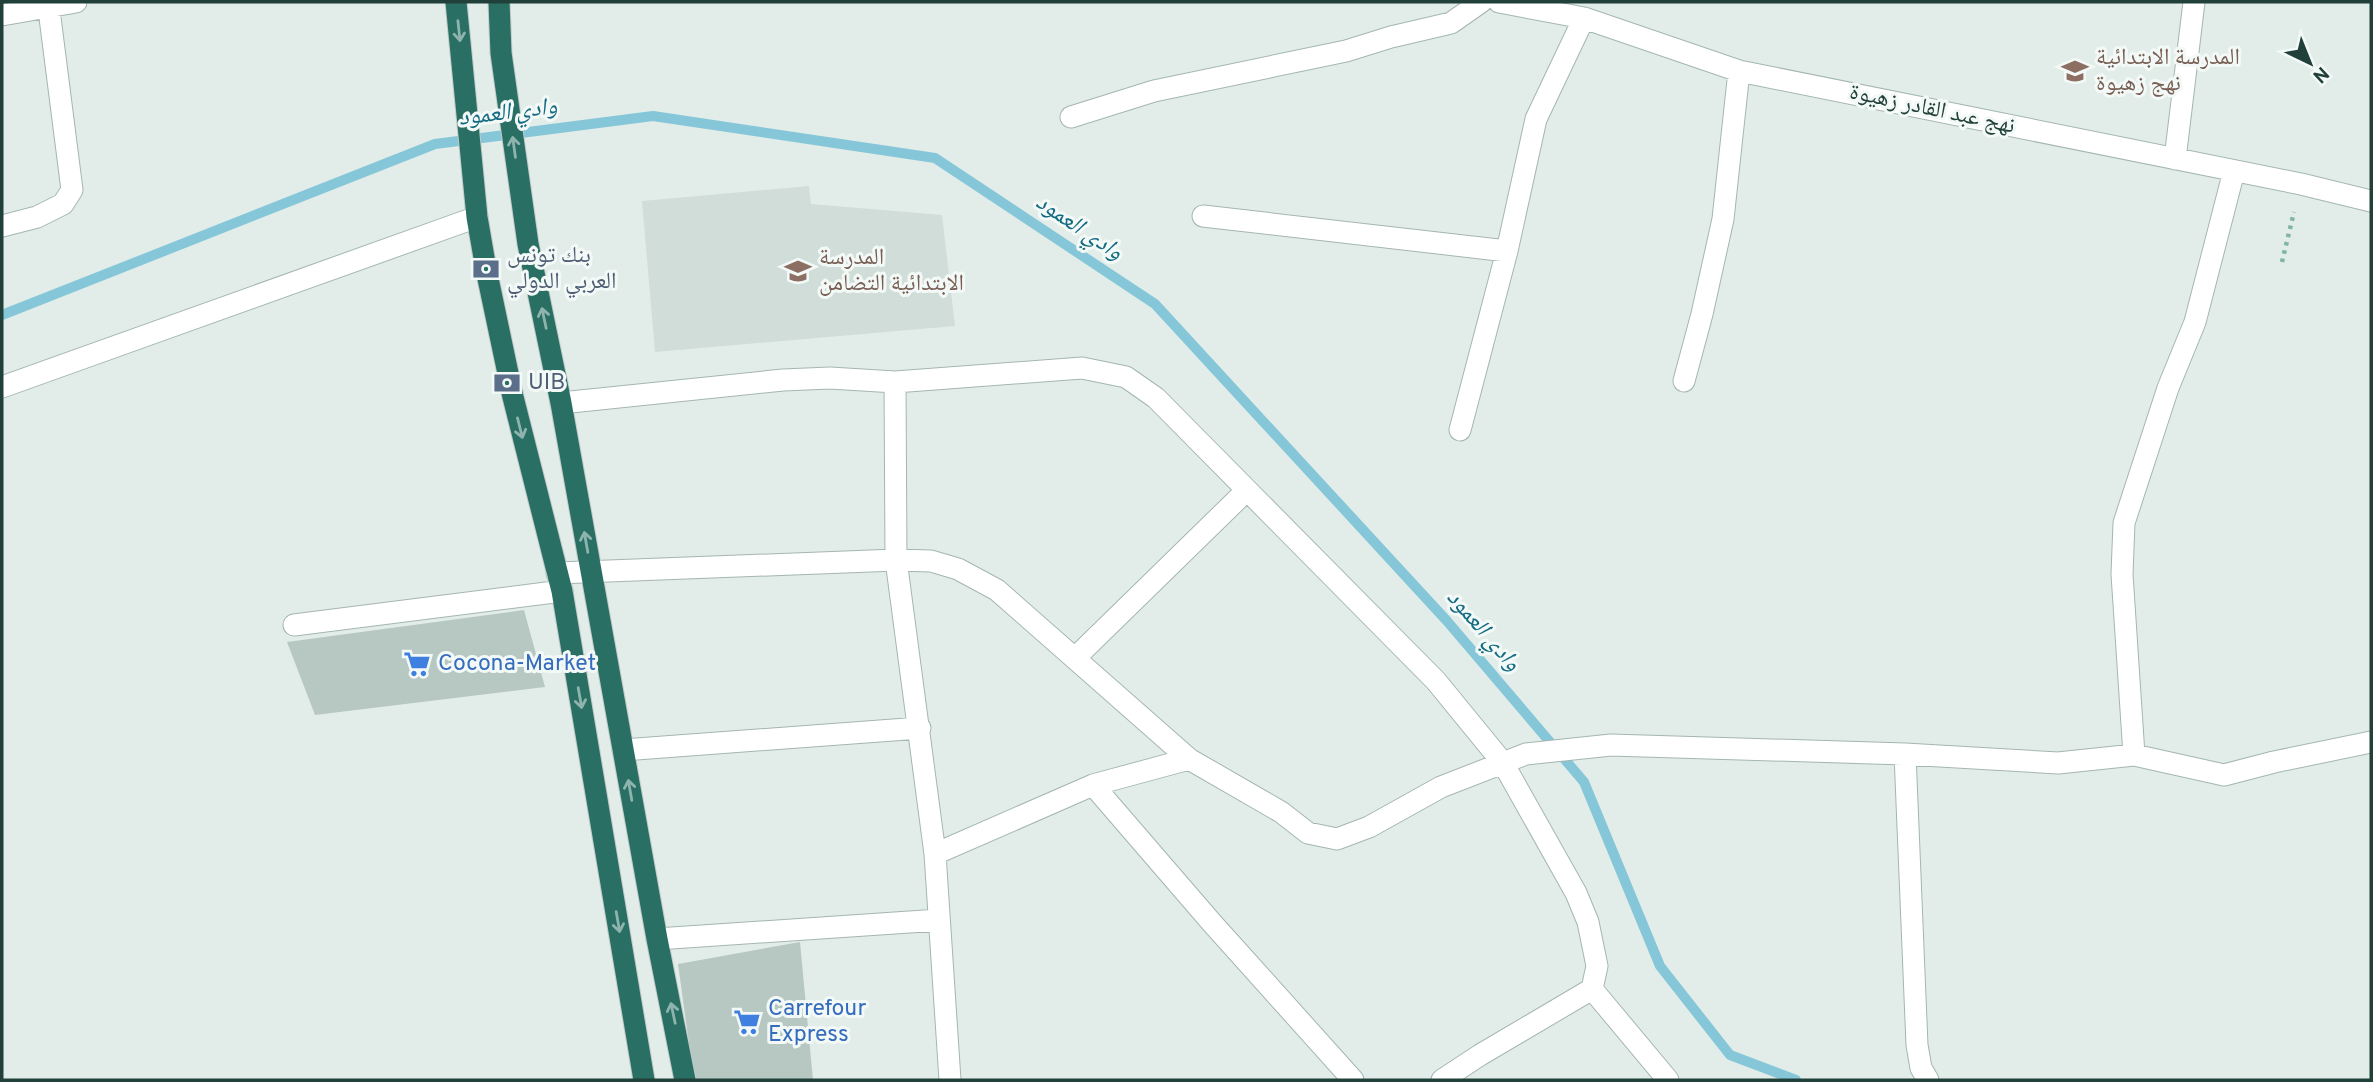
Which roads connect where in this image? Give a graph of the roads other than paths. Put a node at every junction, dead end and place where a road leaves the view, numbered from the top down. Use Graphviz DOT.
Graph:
graph roads {
  1 [pos="76,2"];
  2 [pos="456,2"];
  3 [pos="499,2"];
  4 [pos="1480,2"];
  5 [pos="1499,2"];
  6 [pos="2194,2"];
  7 [pos="48,4"];
  8 [pos="2,15"];
  9 [pos="1584,18"];
  10 [pos="1739,71"];
  11 [pos="1071,117"];
  12 [pos="2175,159"];
  13 [pos="2234,171"];
  14 [pos="2371,201"];
  15 [pos="1203,216"];
  16 [pos="478,217"];
  17 [pos="2,226"];
  18 [pos="1507,251"];
  19 [pos="1684,380"];
  20 [pos="895,382"];
  21 [pos="2,387"];
  22 [pos="561,403"];
  23 [pos="1460,430"];
  24 [pos="1247,490"];
  25 [pos="896,560"];
  26 [pos="591,572"];
  27 [pos="559,582"];
  28 [pos="294,625"];
  29 [pos="1075,658"];
  30 [pos="920,729"];
  31 [pos="2371,742"];
  32 [pos="623,750"];
  33 [pos="1905,754"];
  34 [pos="2134,755"];
  35 [pos="1189,759"];
  36 [pos="1503,763"];
  37 [pos="1093,785"];
  38 [pos="935,854"];
  39 [pos="939,920"];
  40 [pos="657,939"];
  41 [pos="1592,989"];
  42 [pos="644,1080"];
  43 [pos="685,1080"];
  44 [pos="950,1080"];
  45 [pos="1353,1080"];
  46 [pos="1442,1080"];
  47 [pos="1668,1080"];
  48 [pos="1928,1080"];
  1 -- 7 [label="street"];
  2 -- 16 [label="highway, one-way"];
  22 -- 3 [label="highway, one-way"];
  4 -- 11 [label="street"];
  5 -- 9 [label="street, نهج عبد القادر زهيوة"];
  6 -- 12 [label="street"];
  7 -- 8 [label="street"];
  7 -- 17 [label="street"];
  9 -- 10 [label="street, نهج عبد القادر زهيوة"];
  9 -- 18 [label="street"];
  10 -- 12 [label="street, نهج عبد القادر زهيوة"];
  10 -- 19 [label="street"];
  12 -- 13 [label="street, نهج عبد القادر زهيوة"];
  13 -- 14 [label="street, نهج عبد القادر زهيوة"];
  13 -- 34 [label="street"];
  15 -- 18 [label="street"];
  16 -- 21 [label="street"];
  16 -- 27 [label="highway, one-way"];
  18 -- 23 [label="street"];
  20 -- 22 [label="street"];
  20 -- 24 [label="street"];
  20 -- 25 [label="street"];
  26 -- 22 [label="highway, one-way"];
  24 -- 29 [label="street"];
  24 -- 36 [label="street"];
  25 -- 26 [label="street"];
  25 -- 29 [label="street"];
  25 -- 30 [label="street"];
  26 -- 27 [label="street"];
  26 -- 32 [label="highway"];
  27 -- 28 [label="street"];
  27 -- 42 [label="highway, one-way"];
  29 -- 35 [label="street"];
  30 -- 32 [label="street"];
  30 -- 38 [label="street"];
  31 -- 34 [label="street"];
  40 -- 32 [label="highway, one-way"];
  33 -- 34 [label="street"];
  33 -- 36 [label="street"];
  33 -- 48 [label="street"];
  35 -- 36 [label="street"];
  35 -- 37 [label="street"];
  36 -- 41 [label="street"];
  37 -- 38 [label="street"];
  37 -- 45 [label="street"];
  38 -- 39 [label="street"];
  39 -- 40 [label="street"];
  39 -- 44 [label="street"];
  43 -- 40 [label="highway, one-way"];
  41 -- 46 [label="street"];
  41 -- 47 [label="street"];
}
